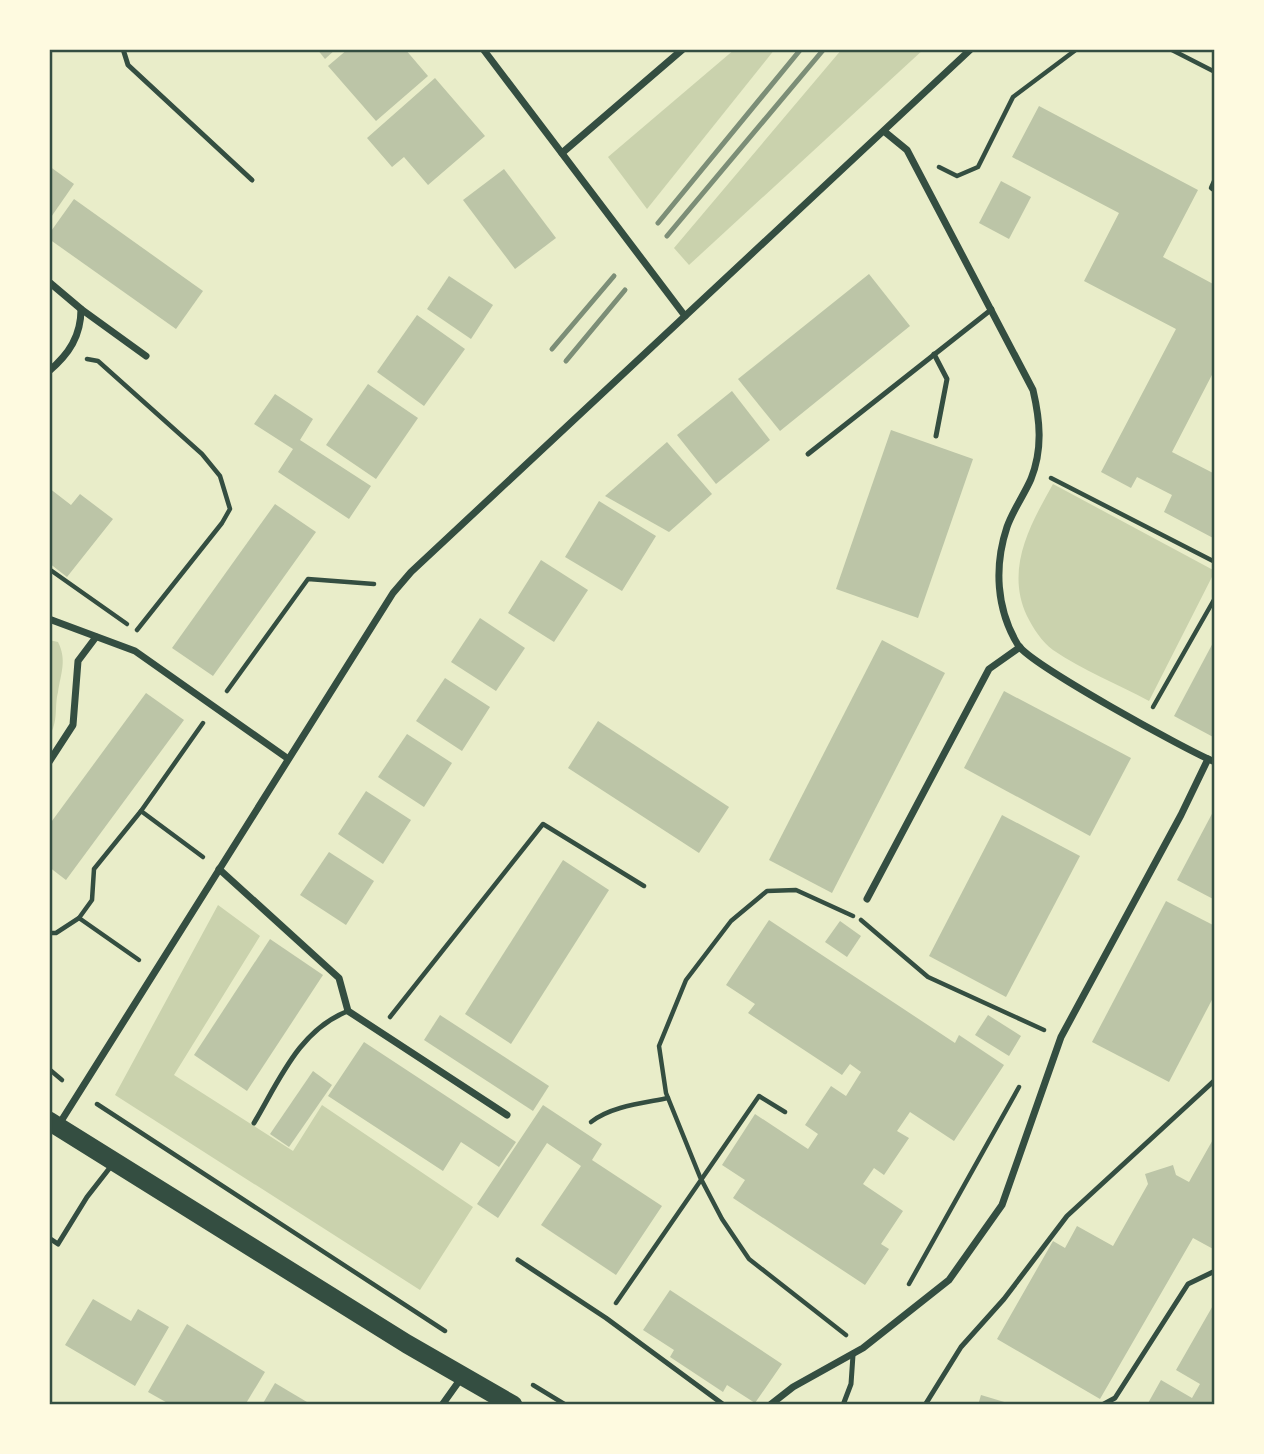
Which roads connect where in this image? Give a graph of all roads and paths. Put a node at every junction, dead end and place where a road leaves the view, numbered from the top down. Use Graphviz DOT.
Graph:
graph roads {
  1 [pos="123,49"];
  2 [pos="483,49"];
  3 [pos="683,49"];
  4 [pos="971,49"];
  5 [pos="1077,49"];
  6 [pos="1170,49"];
  7 [pos="1215,72"];
  8 [pos="885,132"];
  9 [pos="562,153"];
  10 [pos="921,176"];
  11 [pos="1215,179"];
  12 [pos="252,180"];
  13 [pos="1215,191"];
  14 [pos="49,282"];
  15 [pos="81,309"];
  16 [pos="992,309"];
  17 [pos="685,316"];
  18 [pos="934,354"];
  19 [pos="67,356"];
  20 [pos="146,356"];
  21 [pos="49,371"];
  22 [pos="936,436"];
  23 [pos="808,454"];
  24 [pos="1034,470"];
  25 [pos="1215,562"];
  26 [pos="393,593"];
  27 [pos="1215,598"];
  28 [pos="49,619"];
  29 [pos="96,637"];
  30 [pos="1020,647"];
  31 [pos="135,651"];
  32 [pos="215,707"];
  33 [pos="1144,723"];
  34 [pos="287,758"];
  35 [pos="1211,761"];
  36 [pos="49,762"];
  37 [pos="141,811"];
  38 [pos="219,869"];
  39 [pos="645,886"];
  40 [pos="867,899"];
  41 [pos="79,918"];
  42 [pos="49,933"];
  43 [pos="155,971"];
  44 [pos="348,1011"];
  45 [pos="379,1031"];
  46 [pos="1061,1037"];
  47 [pos="49,1069"];
  48 [pos="1215,1080"];
  49 [pos="64,1082"];
  50 [pos="1022,1083"];
  51 [pos="668,1098"];
  52 [pos="97,1104"];
  53 [pos="785,1112"];
  54 [pos="507,1115"];
  55 [pos="591,1122"];
  56 [pos="254,1123"];
  57 [pos="53,1124"];
  58 [pos="114,1162"];
  59 [pos="700,1177"];
  60 [pos="49,1238"];
  61 [pos="518,1259"];
  62 [pos="1215,1271"];
  63 [pos="606,1318"];
  64 [pos="888,1330"];
  65 [pos="447,1333"];
  66 [pos="863,1348"];
  67 [pos="853,1355"];
  68 [pos="463,1376"];
  69 [pos="530,1383"];
  70 [pos="442,1405"];
  71 [pos="513,1405"];
  72 [pos="566,1405"];
  73 [pos="724,1405"];
  74 [pos="770,1405"];
  75 [pos="843,1405"];
  76 [pos="925,1405"];
  77 [pos="1102,1405"];
  1 -- 12 [label="lane"];
  2 -- 9 [label="street"];
  3 -- 9 [label="street"];
  4 -- 8 [label="street"];
  5 -- 10 [label="path"];
  6 -- 7 [label="path"];
  8 -- 10 [label="street"];
  8 -- 17 [label="street"];
  9 -- 17 [label="street"];
  10 -- 16 [label="street"];
  11 -- 13 [label="path"];
  14 -- 15 [label="street"];
  15 -- 19 [label="street"];
  15 -- 20 [label="street"];
  16 -- 18 [label="lane"];
  16 -- 24 [label="street"];
  17 -- 26 [label="street"];
  18 -- 22 [label="lane"];
  18 -- 23 [label="lane"];
  19 -- 21 [label="street"];
  19 -- 31 [label="path"];
  24 -- 25 [label="path"];
  24 -- 30 [label="street"];
  26 -- 32 [label="path"];
  26 -- 34 [label="street"];
  27 -- 33 [label="path"];
  28 -- 29 [label="street"];
  29 -- 31 [label="street"];
  29 -- 36 [label="street"];
  30 -- 33 [label="street"];
  30 -- 40 [label="street"];
  31 -- 32 [label="street"];
  32 -- 34 [label="street"];
  32 -- 37 [label="path"];
  33 -- 35 [label="street"];
  34 -- 38 [label="street"];
  35 -- 46 [label="street"];
  37 -- 38 [label="path"];
  37 -- 41 [label="path"];
  38 -- 43 [label="street"];
  38 -- 44 [label="street"];
  39 -- 45 [label="path"];
  41 -- 42 [label="path"];
  41 -- 43 [label="path"];
  43 -- 57 [label="street"];
  44 -- 45 [label="street"];
  44 -- 56 [label="lane"];
  45 -- 54 [label="street"];
  46 -- 51 [label="path"];
  46 -- 64 [label="street"];
  47 -- 49 [label="path"];
  48 -- 76 [label="lane"];
  50 -- 64 [label="path"];
  51 -- 55 [label="path"];
  51 -- 59 [label="path"];
  52 -- 65 [label="path"];
  53 -- 59 [label="path"];
  57 -- 58 [label="highway"];
  58 -- 60 [label="lane"];
  58 -- 68 [label="highway"];
  59 -- 63 [label="path"];
  59 -- 66 [label="path"];
  61 -- 63 [label="lane"];
  62 -- 77 [label="lane"];
  63 -- 73 [label="lane"];
  64 -- 66 [label="street"];
  66 -- 67 [label="street"];
  67 -- 74 [label="street"];
  67 -- 75 [label="lane"];
  68 -- 70 [label="street"];
  68 -- 71 [label="highway"];
  69 -- 72 [label="path"];
}
